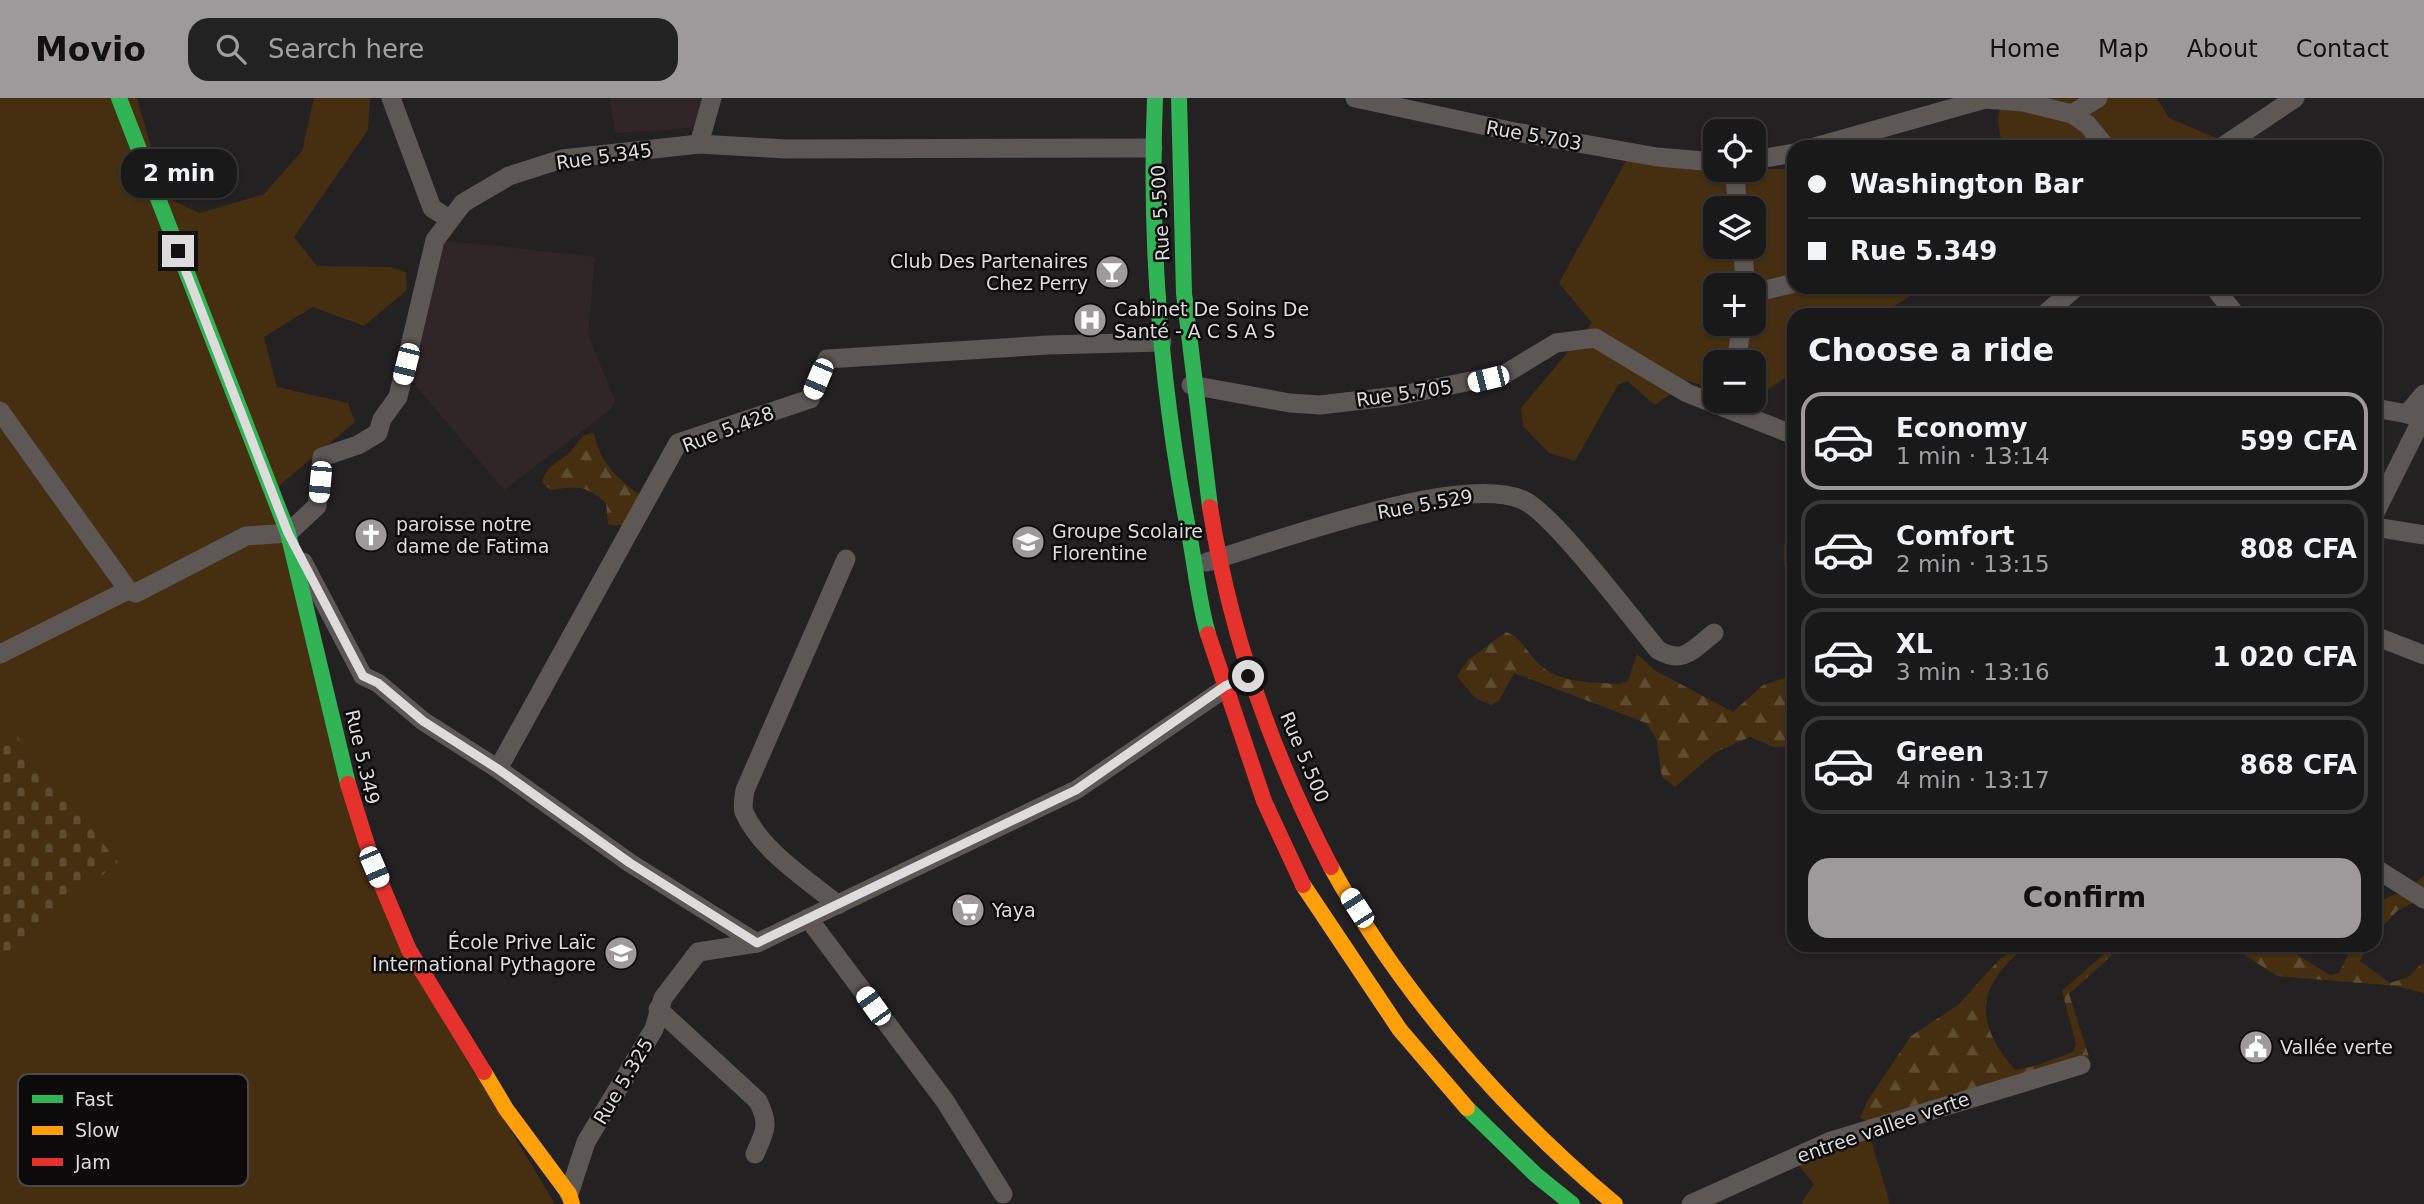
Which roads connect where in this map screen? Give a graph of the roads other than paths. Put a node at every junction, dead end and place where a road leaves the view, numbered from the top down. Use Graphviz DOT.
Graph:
graph roads {
  1 [pos="118,98"];
  2 [pos="391,98"];
  3 [pos="712,98"];
  4 [pos="1155,98"];
  5 [pos="1179,98"];
  6 [pos="1354,98"];
  7 [pos="1985,98"];
  8 [pos="2098,98"];
  9 [pos="2295,98"];
  10 [pos="2072,114"];
  11 [pos="1839,140"];
  12 [pos="2100,140"];
  13 [pos="2232,140"];
  14 [pos="699,144"];
  15 [pos="1153,148"];
  16 [pos="1787,154"];
  17 [pos="1766,158"];
  18 [pos="1703,161"];
  19 [pos="449,219"];
  20 [pos="1787,285"];
  21 [pos="1766,290"];
  22 [pos="2068,294"];
  23 [pos="2220,294"];
  24 [pos="2053,308"];
  25 [pos="2230,308"];
  26 [pos="1162,342"];
  27 [pos="1191,385"];
  28 [pos="2424,394"];
  29 [pos="1703,398"];
  30 [pos="2382,409"];
  31 [pos="0,411"];
  32 [pos="1746,413"];
  33 [pos="2418,416"];
  34 [pos="1787,433"];
  35 [pos="2382,497"];
  36 [pos="2382,528"];
  37 [pos="288,533"];
  38 [pos="2424,535"];
  39 [pos="1218,558"];
  40 [pos="846,559"];
  41 [pos="1192,566"];
  42 [pos="128,590"];
  43 [pos="1714,633"];
  44 [pos="2382,639"];
  45 [pos="0,654"];
  46 [pos="2424,655"];
  47 [pos="1248,676"];
  48 [pos="1225,686"];
  49 [pos="498,769"];
  50 [pos="2382,872"];
  51 [pos="2424,899"];
  52 [pos="838,905"];
  53 [pos="808,918"];
  54 [pos="757,943"];
  55 [pos="658,1009"];
  56 [pos="2081,1065"];
  57 [pos="755,1154"];
  58 [pos="1003,1194"];
  59 [pos="1555,1197"];
  60 [pos="571,1199"];
  61 [pos="1572,1204"];
  62 [pos="1615,1204"];
  63 [pos="1691,1204"];
  1 -- 37 [label="main road, Rue 5.349"];
  2 -- 19 [label="street"];
  3 -- 14 [label="street"];
  4 -- 15 [label="main road, Rue 5.500"];
  5 -- 27 [label="main road, Rue 5.500"];
  6 -- 18 [label="street, Rue 5.703"];
  7 -- 10 [label="street"];
  7 -- 11 [label="street"];
  8 -- 10 [label="street"];
  9 -- 13 [label="street"];
  10 -- 12 [label="street"];
  14 -- 15 [label="street, Rue 5.345"];
  14 -- 19 [label="street, Rue 5.345"];
  15 -- 26 [label="main road, Rue 5.500"];
  16 -- 17 [label="street"];
  19 -- 37 [label="street, Rue 5.345"];
  20 -- 21 [label="street"];
  22 -- 24 [label="street"];
  23 -- 25 [label="street"];
  26 -- 41 [label="main road, Rue 5.500"];
  26 -- 49 [label="street, Rue 5.428"];
  27 -- 29 [label="street, Rue 5.705"];
  27 -- 39 [label="main road, Rue 5.500"];
  28 -- 33 [label="street"];
  30 -- 33 [label="street"];
  31 -- 42 [label="street"];
  32 -- 34 [label="street, Rue 5.705"];
  33 -- 35 [label="street"];
  36 -- 38 [label="street"];
  37 -- 42 [label="street"];
  37 -- 49 [label="street"];
  37 -- 60 [label="main road, Rue 5.349"];
  39 -- 41 [label="street, Rue 5.529"];
  39 -- 43 [label="street, Rue 5.529"];
  39 -- 47 [label="main road, Rue 5.500"];
  40 -- 52 [label="street"];
  41 -- 48 [label="main road, Rue 5.500"];
  42 -- 45 [label="street"];
  44 -- 46 [label="street"];
  47 -- 48 [label="street, Rue 5.325"];
  47 -- 62 [label="main road, Rue 5.500"];
  48 -- 52 [label="street, Rue 5.325"];
  48 -- 59 [label="main road, Rue 5.500"];
  49 -- 54 [label="street"];
  50 -- 51 [label="street"];
  52 -- 53 [label="street, Rue 5.325"];
  53 -- 54 [label="street, Rue 5.325"];
  53 -- 58 [label="street"];
  54 -- 55 [label="street, Rue 5.325"];
  55 -- 57 [label="street"];
  55 -- 60 [label="street, Rue 5.325"];
  56 -- 63 [label="street, entree vallee verte"];
  59 -- 61 [label="main road, Rue 5.500"];
}
